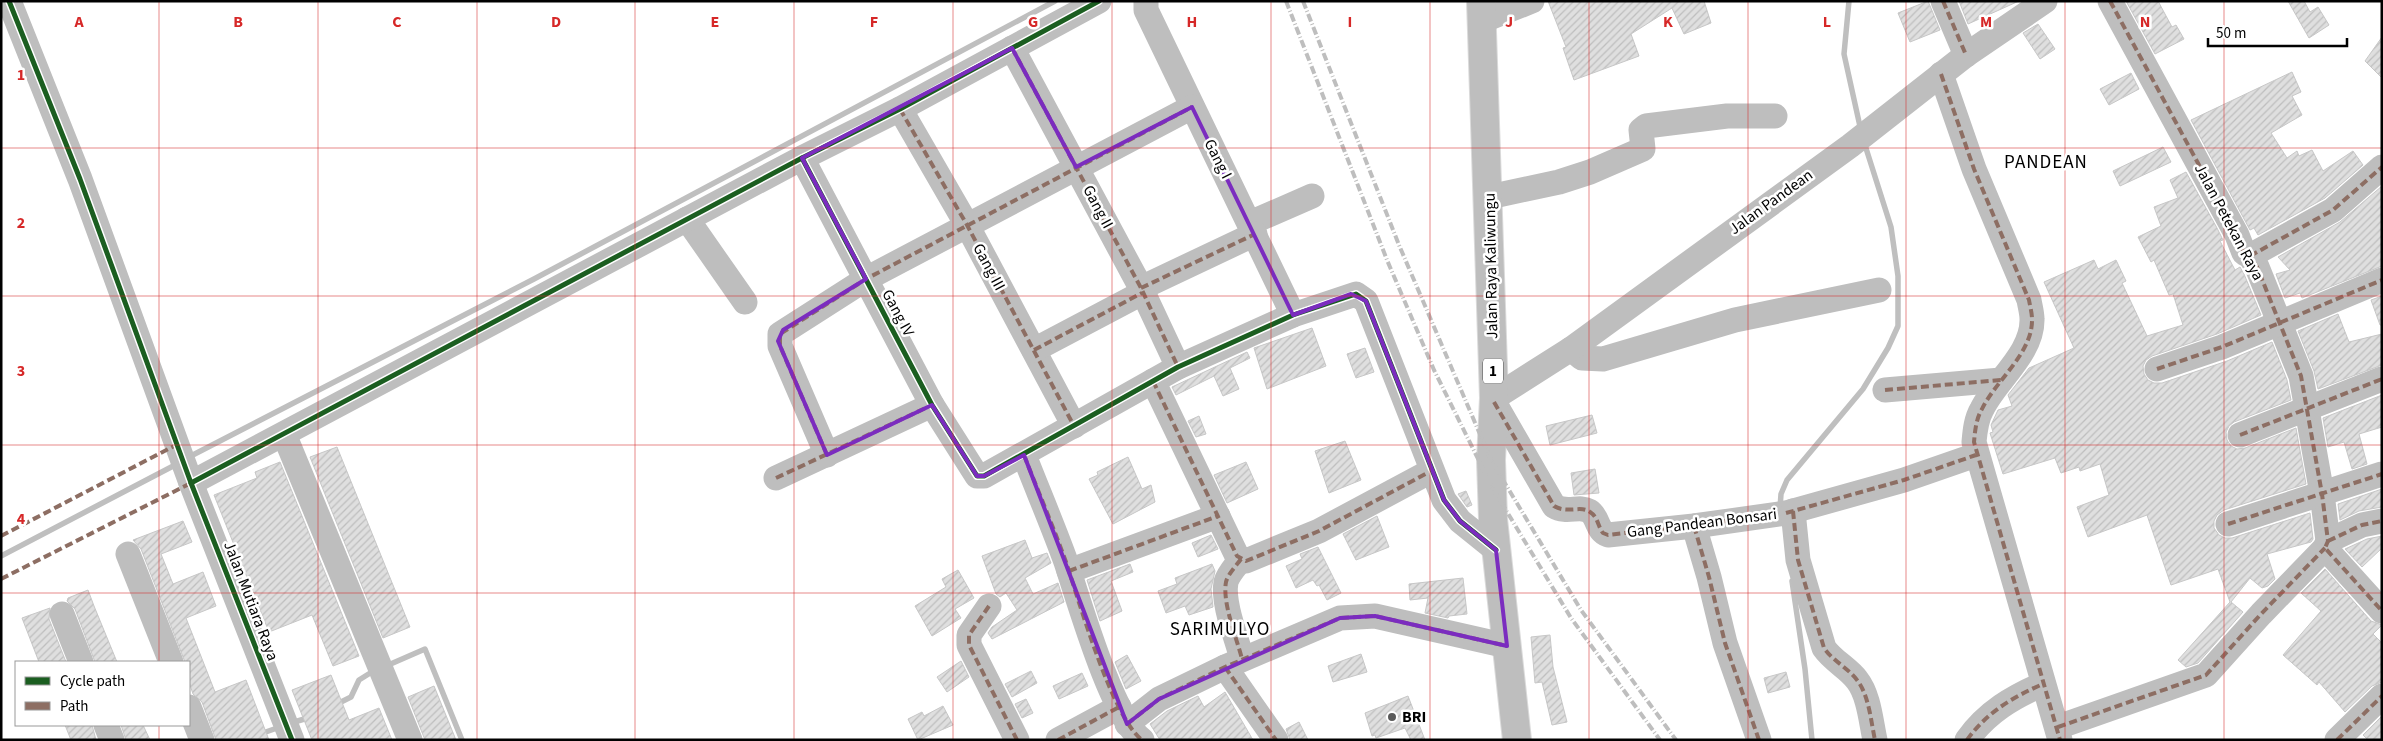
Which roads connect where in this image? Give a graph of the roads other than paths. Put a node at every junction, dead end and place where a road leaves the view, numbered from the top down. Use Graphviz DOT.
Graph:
graph roads {
  1 [pos="9,1"];
  2 [pos="1099,1"];
  3 [pos="1146,1"];
  4 [pos="1532,1"];
  5 [pos="1942,1"];
  6 [pos="2045,1"];
  7 [pos="2110,1"];
  8 [pos="1482,11"];
  9 [pos="1012,48"];
  10 [pos="1966,56"];
  11 [pos="1941,74"];
  12 [pos="1192,107"];
  13 [pos="900,109"];
  14 [pos="1775,116"];
  15 [pos="802,158"];
  16 [pos="2382,166"];
  17 [pos="1076,167"];
  18 [pos="1312,196"];
  19 [pos="1489,197"];
  20 [pos="686,219"];
  21 [pos="967,225"];
  22 [pos="1252,228"];
  23 [pos="2250,256"];
  24 [pos="866,279"];
  25 [pos="2382,280"];
  26 [pos="1142,290"];
  27 [pos="1879,290"];
  28 [pos="745,302"];
  29 [pos="1293,315"];
  30 [pos="2278,324"];
  31 [pos="1571,349"];
  32 [pos="1034,350"];
  33 [pos="1178,368"];
  34 [pos="2157,370"];
  35 [pos="2382,379"];
  36 [pos="2001,380"];
  37 [pos="1153,381"];
  38 [pos="1884,390"];
  39 [pos="1494,400"];
  40 [pos="932,405"];
  41 [pos="2305,410"];
  42 [pos="1074,426"];
  43 [pos="284,434"];
  44 [pos="2240,435"];
  45 [pos="827,455"];
  46 [pos="1024,455"];
  47 [pos="1976,455"];
  48 [pos="185,468"];
  49 [pos="1431,472"];
  50 [pos="2382,474"];
  51 [pos="776,478"];
  52 [pos="2322,494"];
  53 [pos="1782,514"];
  54 [pos="1218,516"];
  55 [pos="2382,521"];
  56 [pos="2228,524"];
  57 [pos="1694,526"];
  58 [pos="2327,544"];
  59 [pos="1496,550"];
  60 [pos="128,554"];
  61 [pos="1241,559"];
  62 [pos="1069,571"];
  63 [pos="989,606"];
  64 [pos="2382,611"];
  65 [pos="62,614"];
  66 [pos="1507,646"];
  67 [pos="81,661"];
  68 [pos="171,661"];
  69 [pos="1234,663"];
  70 [pos="2043,684"];
  71 [pos="2382,696"];
  72 [pos="190,710"];
  73 [pos="1127,721"];
  74 [pos="106,726"];
  75 [pos="288,728"];
  76 [pos="2059,734"];
  77 [pos="112,740"];
  78 [pos="202,740"];
  79 [pos="410,740"];
  80 [pos="1017,740"];
  81 [pos="1058,740"];
  82 [pos="1276,740"];
  83 [pos="1517,740"];
  84 [pos="1759,740"];
  85 [pos="1875,740"];
  86 [pos="1968,740"];
  87 [pos="2337,740"];
  1 -- 48 [label="street, Jalan Mutiara Raya"];
  2 -- 9 [label="street"];
  3 -- 12 [label="street, Gang I"];
  4 -- 8 [label="street"];
  5 -- 10 [label="street"];
  6 -- 10 [label="street, Jalan Pandean"];
  7 -- 23 [label="street, Jalan Petekan Raya"];
  8 -- 19 [label="main road, Jalan Raya Kaliwungu / 1"];
  9 -- 13 [label="street"];
  9 -- 17 [label="street, Gang II"];
  10 -- 11 [label="street, Jalan Pandean"];
  11 -- 31 [label="street, Jalan Pandean"];
  11 -- 36 [label="street"];
  12 -- 17 [label="street"];
  12 -- 22 [label="street, Gang I"];
  13 -- 15 [label="street"];
  13 -- 21 [label="street, Gang III"];
  14 -- 19 [label="street"];
  15 -- 20 [label="street"];
  15 -- 24 [label="street, Gang IV"];
  16 -- 23 [label="street"];
  17 -- 21 [label="street"];
  17 -- 26 [label="street, Gang II"];
  18 -- 22 [label="street"];
  19 -- 39 [label="main road, Jalan Raya Kaliwungu / 1"];
  20 -- 28 [label="street"];
  20 -- 43 [label="street"];
  21 -- 24 [label="street"];
  21 -- 32 [label="street, Gang III"];
  22 -- 26 [label="street"];
  22 -- 29 [label="street, Gang I"];
  23 -- 30 [label="street, Jalan Petekan Raya"];
  24 -- 40 [label="street, Gang IV"];
  24 -- 45 [label="street"];
  25 -- 30 [label="street"];
  26 -- 32 [label="street"];
  26 -- 33 [label="street, Gang II"];
  27 -- 31 [label="street"];
  29 -- 33 [label="street"];
  29 -- 49 [label="street"];
  30 -- 34 [label="street"];
  30 -- 41 [label="street, Jalan Petekan Raya"];
  31 -- 39 [label="street, Jalan Pandean"];
  32 -- 42 [label="street, Gang III"];
  33 -- 37 [label="street"];
  35 -- 41 [label="street"];
  36 -- 38 [label="street"];
  36 -- 47 [label="street"];
  37 -- 42 [label="street"];
  37 -- 54 [label="street"];
  39 -- 57 [label="street, Gang Pandean Bonsari"];
  39 -- 59 [label="main road, Jalan Raya Kaliwungu / 1"];
  40 -- 45 [label="street"];
  40 -- 46 [label="street, Gang IV"];
  41 -- 44 [label="street"];
  41 -- 52 [label="street, Jalan Petekan Raya"];
  42 -- 46 [label="street"];
  43 -- 48 [label="street"];
  43 -- 79 [label="street"];
  45 -- 51 [label="street"];
  46 -- 62 [label="street"];
  47 -- 53 [label="street, Gang Pandean Bonsari"];
  47 -- 70 [label="street"];
  48 -- 75 [label="street, Jalan Mutiara Raya"];
  49 -- 59 [label="street"];
  49 -- 61 [label="street"];
  50 -- 52 [label="street"];
  52 -- 56 [label="street"];
  52 -- 58 [label="street, Jalan Petekan Raya"];
  53 -- 57 [label="street, Gang Pandean Bonsari"];
  53 -- 85 [label="street"];
  54 -- 61 [label="street"];
  54 -- 62 [label="street"];
  55 -- 58 [label="street"];
  57 -- 84 [label="street"];
  58 -- 64 [label="street"];
  58 -- 76 [label="street"];
  59 -- 66 [label="main road, Jalan Raya Kaliwungu / 1"];
  60 -- 68 [label="street"];
  61 -- 69 [label="street"];
  62 -- 73 [label="street"];
  63 -- 80 [label="street"];
  65 -- 67 [label="street"];
  66 -- 69 [label="street"];
  66 -- 83 [label="main road, Jalan Raya Kaliwungu / 1"];
  69 -- 73 [label="street"];
  69 -- 82 [label="street"];
  70 -- 76 [label="street"];
  70 -- 86 [label="street"];
  71 -- 87 [label="street"];
  72 -- 78 [label="street"];
  73 -- 81 [label="street"];
  74 -- 77 [label="street"];
}
